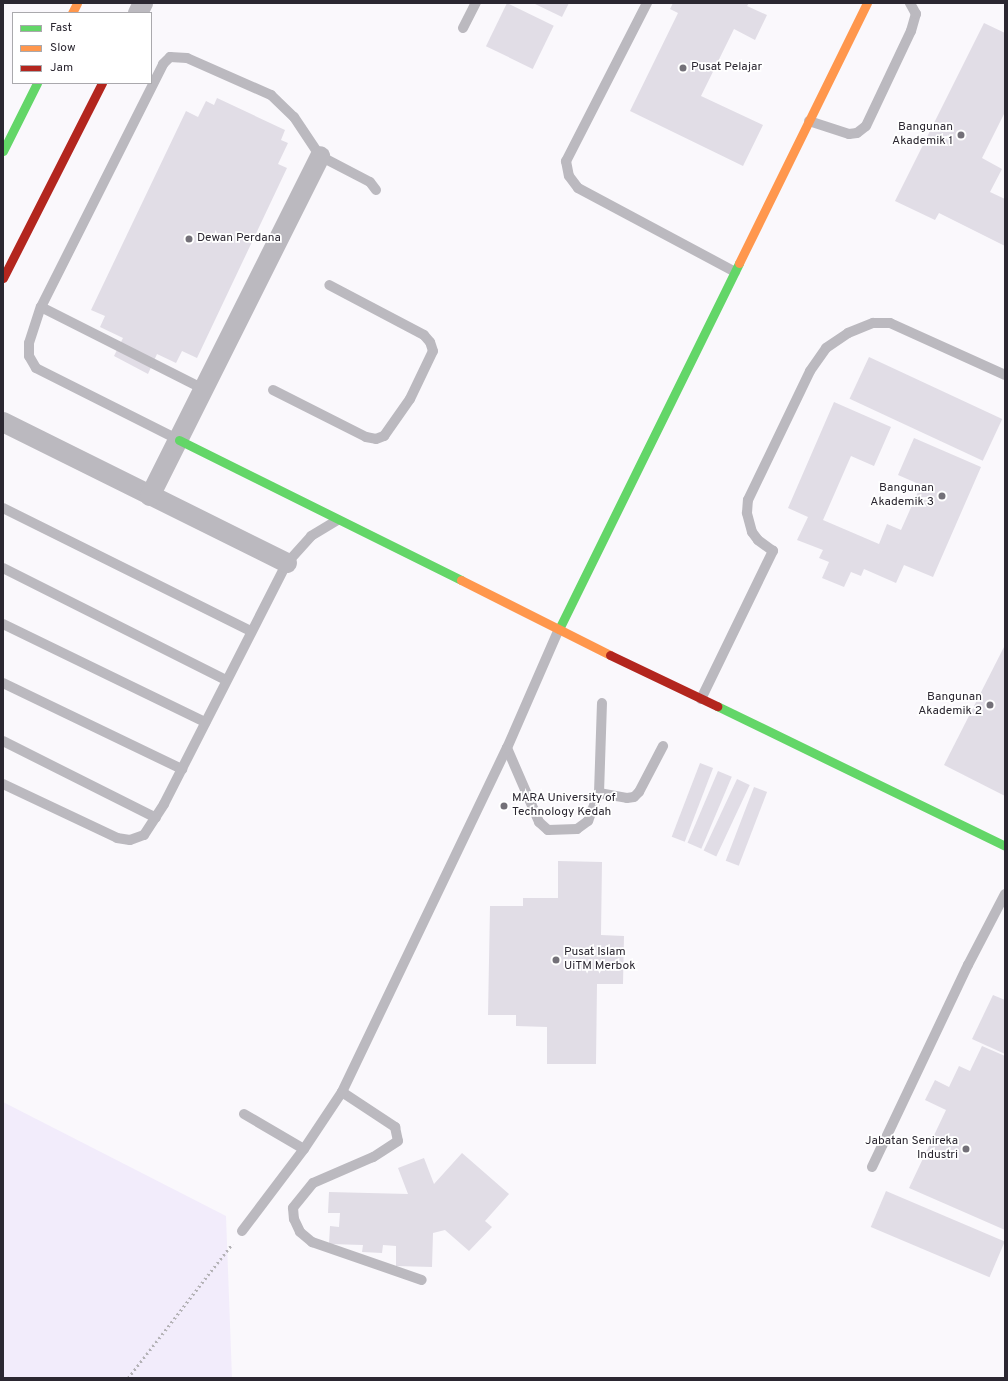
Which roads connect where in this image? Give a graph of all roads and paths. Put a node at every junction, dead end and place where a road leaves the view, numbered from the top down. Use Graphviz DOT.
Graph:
graph roads {
  1 [pos="77,3"];
  2 [pos="143,3"];
  3 [pos="476,3"];
  4 [pos="648,3"];
  5 [pos="867,3"];
  6 [pos="910,3"];
  7 [pos="72,12"];
  8 [pos="138,12"];
  9 [pos="463,28"];
  10 [pos="36,84"];
  11 [pos="101,84"];
  12 [pos="809,121"];
  13 [pos="3,151"];
  14 [pos="320,156"];
  15 [pos="376,190"];
  16 [pos="735,272"];
  17 [pos="3,278"];
  18 [pos="329,285"];
  19 [pos="42,307"];
  20 [pos="1005,375"];
  21 [pos="204,389"];
  22 [pos="273,390"];
  23 [pos="3,422"];
  24 [pos="178,440"];
  25 [pos="150,496"];
  26 [pos="3,508"];
  27 [pos="339,519"];
  28 [pos="287,563"];
  29 [pos="3,568"];
  30 [pos="3,624"];
  31 [pos="559,629"];
  32 [pos="251,631"];
  33 [pos="226,680"];
  34 [pos="3,682"];
  35 [pos="701,699"];
  36 [pos="602,703"];
  37 [pos="205,722"];
  38 [pos="3,741"];
  39 [pos="663,746"];
  40 [pos="507,748"];
  41 [pos="182,769"];
  42 [pos="3,784"];
  43 [pos="599,793"];
  44 [pos="156,818"];
  45 [pos="1005,846"];
  46 [pos="1005,894"];
  47 [pos="342,1092"];
  48 [pos="244,1114"];
  49 [pos="304,1149"];
  50 [pos="872,1167"];
  51 [pos="242,1231"];
  52 [pos="422,1280"];
  53 [pos="128,1378"];
  1 -- 7 [label="street"];
  2 -- 8 [label="street"];
  3 -- 9 [label="lane"];
  4 -- 16 [label="lane"];
  5 -- 12 [label="street"];
  6 -- 12 [label="lane"];
  10 -- 13 [label="street"];
  11 -- 17 [label="street"];
  12 -- 16 [label="street"];
  14 -- 15 [label="lane"];
  14 -- 19 [label="lane"];
  14 -- 21 [label="street"];
  16 -- 31 [label="street"];
  18 -- 22 [label="lane"];
  19 -- 21 [label="lane"];
  19 -- 24 [label="lane"];
  20 -- 35 [label="lane"];
  21 -- 24 [label="street"];
  23 -- 25 [label="street"];
  24 -- 25 [label="street"];
  24 -- 27 [label="street"];
  25 -- 28 [label="street"];
  26 -- 32 [label="lane"];
  27 -- 28 [label="lane"];
  27 -- 31 [label="street"];
  28 -- 32 [label="lane"];
  29 -- 33 [label="lane"];
  30 -- 37 [label="lane"];
  31 -- 35 [label="street"];
  31 -- 40 [label="lane"];
  32 -- 33 [label="lane"];
  33 -- 37 [label="lane"];
  34 -- 41 [label="lane"];
  35 -- 45 [label="street"];
  36 -- 43 [label="lane"];
  37 -- 41 [label="lane"];
  38 -- 44 [label="lane"];
  39 -- 43 [label="lane"];
  40 -- 43 [label="lane"];
  40 -- 47 [label="lane"];
  41 -- 44 [label="lane"];
  42 -- 44 [label="lane"];
  46 -- 50 [label="lane"];
  47 -- 49 [label="lane"];
  47 -- 52 [label="lane"];
  48 -- 49 [label="lane"];
  49 -- 51 [label="lane"];
  51 -- 53 [label="path"];
}
